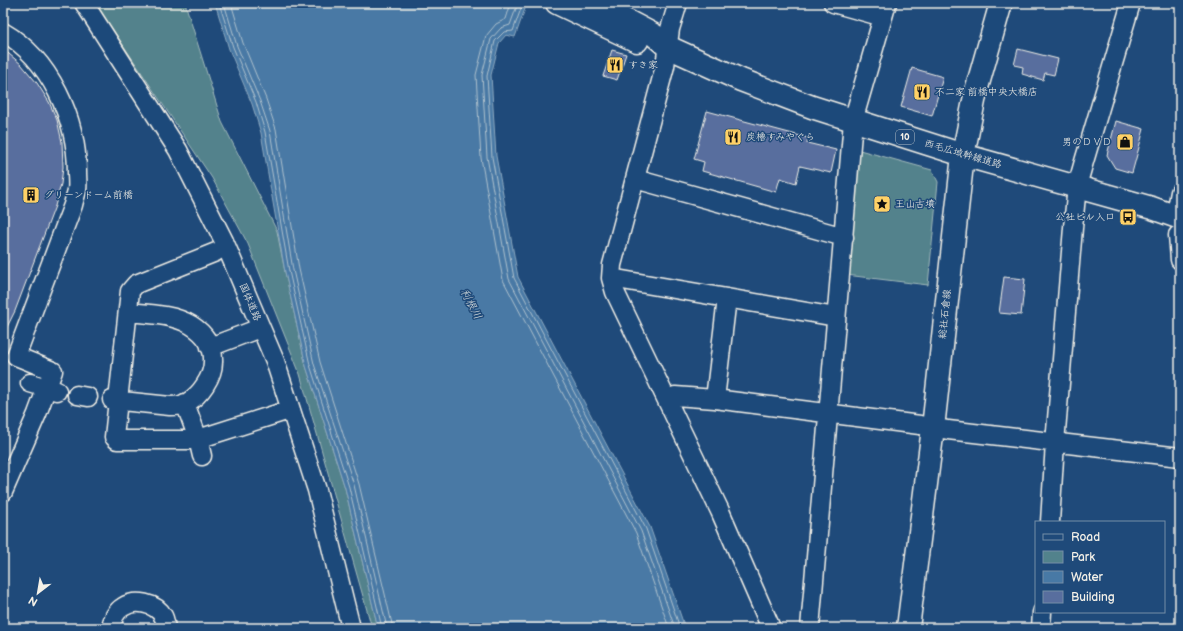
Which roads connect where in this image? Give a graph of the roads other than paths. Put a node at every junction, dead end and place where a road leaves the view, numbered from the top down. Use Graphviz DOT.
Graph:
graph roads {
  1 [pos="84,3"];
  2 [pos="557,3"];
  3 [pos="593,3"];
  4 [pos="678,3"];
  5 [pos="833,3"];
  6 [pos="1001,3"];
  7 [pos="1131,3"];
  8 [pos="885,10"];
  9 [pos="612,21"];
  10 [pos="3,32"];
  11 [pos="666,47"];
  12 [pos="853,121"];
  13 [pos="963,155"];
  14 [pos="635,179"];
  15 [pos="1077,186"];
  16 [pos="1179,209"];
  17 [pos="844,237"];
  18 [pos="216,252"];
  19 [pos="1180,260"];
  20 [pos="611,278"];
  21 [pos="727,298"];
  22 [pos="128,312"];
  23 [pos="836,318"];
  24 [pos="252,331"];
  25 [pos="210,347"];
  26 [pos="715,399"];
  27 [pos="115,400"];
  28 [pos="668,400"];
  29 [pos="185,404"];
  30 [pos="283,412"];
  31 [pos="828,414"];
  32 [pos="933,428"];
  33 [pos="1055,443"];
  34 [pos="200,448"];
  35 [pos="1180,457"];
  36 [pos="3,492"];
  37 [pos="1050,521"];
  38 [pos="1042,613"];
  39 [pos="111,628"];
  40 [pos="166,628"];
  41 [pos="351,628"];
  42 [pos="771,628"];
  43 [pos="810,628"];
  44 [pos="908,628"];
  45 [pos="1041,628"];
  1 -- 41 [label="street, 国体道路"];
  2 -- 9 [label="main road, 西毛広域幹線道路 / 10"];
  3 -- 9 [label="main road, 西毛広域幹線道路 / 10"];
  4 -- 11 [label="street"];
  5 -- 8 [label="street"];
  6 -- 13 [label="main road, 総社石倉線"];
  7 -- 15 [label="street"];
  8 -- 12 [label="street"];
  9 -- 11 [label="main road, 西毛広域幹線道路 / 10"];
  10 -- 36 [label="street"];
  11 -- 12 [label="main road, 西毛広域幹線道路 / 10"];
  11 -- 14 [label="street"];
  12 -- 13 [label="main road, 西毛広域幹線道路 / 10"];
  12 -- 17 [label="street"];
  13 -- 15 [label="main road, 西毛広域幹線道路 / 10"];
  13 -- 32 [label="main road, 総社石倉線"];
  14 -- 17 [label="street"];
  14 -- 20 [label="street"];
  15 -- 16 [label="main road, 西毛広域幹線道路 / 10"];
  15 -- 33 [label="street"];
  16 -- 19 [label="street"];
  17 -- 23 [label="street"];
  18 -- 22 [label="street"];
  20 -- 21 [label="street"];
  20 -- 28 [label="street"];
  21 -- 23 [label="street"];
  21 -- 26 [label="street"];
  22 -- 25 [label="street"];
  22 -- 27 [label="street"];
  23 -- 31 [label="street"];
  24 -- 25 [label="street"];
  25 -- 29 [label="street"];
  26 -- 28 [label="street"];
  26 -- 31 [label="street"];
  27 -- 29 [label="street"];
  27 -- 34 [label="street"];
  28 -- 42 [label="street"];
  29 -- 34 [label="street"];
  30 -- 34 [label="street"];
  31 -- 32 [label="street"];
  31 -- 43 [label="street"];
  32 -- 33 [label="street"];
  32 -- 44 [label="main road, 総社石倉線"];
  33 -- 35 [label="street"];
  33 -- 37 [label="street"];
  38 -- 45 [label="street"];
  39 -- 40 [label="street"];
}
